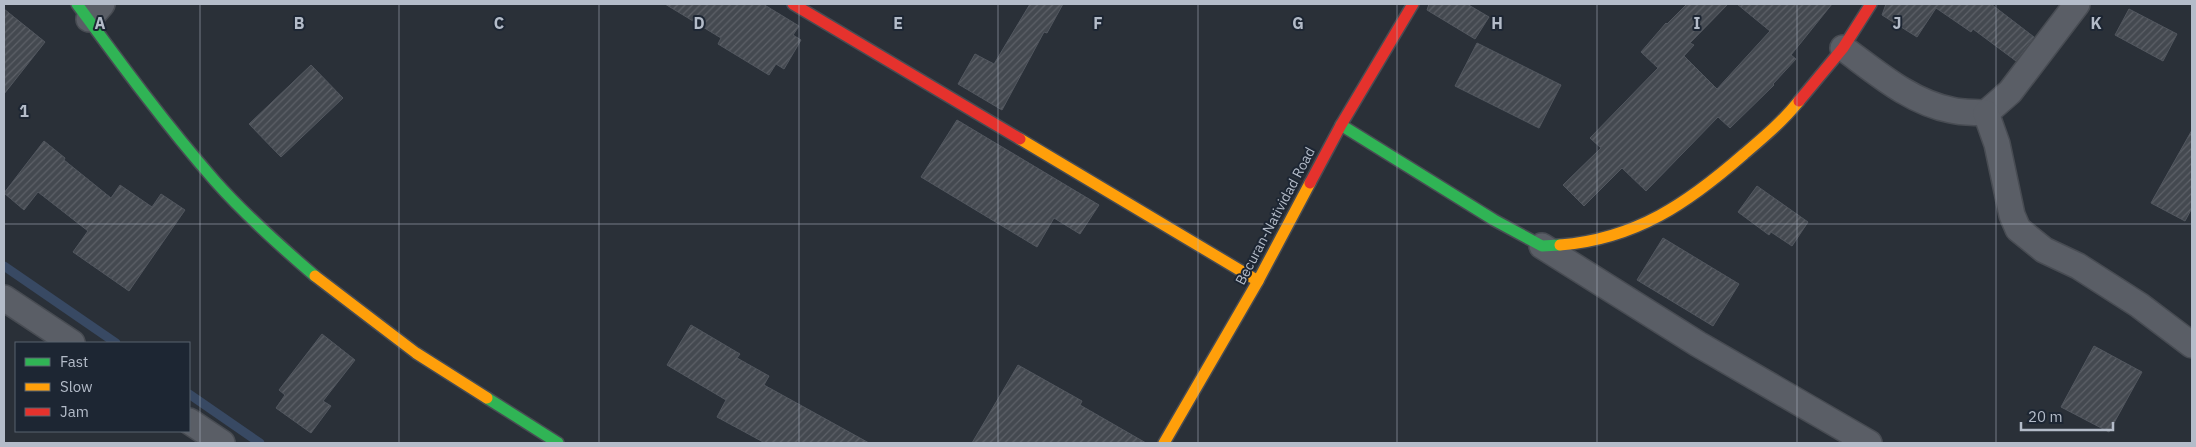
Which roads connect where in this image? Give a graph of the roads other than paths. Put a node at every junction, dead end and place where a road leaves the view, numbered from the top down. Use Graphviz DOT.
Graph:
graph roads {
  1 [pos="793,4"];
  2 [pos="1413,4"];
  3 [pos="1870,4"];
  4 [pos="2077,4"];
  5 [pos="89,9"];
  6 [pos="1843,48"];
  7 [pos="1986,112"];
  8 [pos="1341,125"];
  9 [pos="1542,246"];
  10 [pos="1258,281"];
  11 [pos="4,298"];
  12 [pos="70,342"];
  13 [pos="2192,345"];
  14 [pos="190,422"];
  15 [pos="222,443"];
  16 [pos="558,443"];
  17 [pos="1164,443"];
  18 [pos="1869,443"];
  1 -- 10 [label="street"];
  2 -- 8 [label="street, Becuran-Natividad Road"];
  3 -- 6 [label="street"];
  4 -- 7 [label="street"];
  5 -- 16 [label="street"];
  6 -- 7 [label="street"];
  6 -- 9 [label="street"];
  7 -- 13 [label="street"];
  8 -- 9 [label="street"];
  8 -- 10 [label="street, Becuran-Natividad Road"];
  9 -- 18 [label="street"];
  10 -- 17 [label="street, Becuran-Natividad Road"];
  11 -- 12 [label="street"];
  14 -- 15 [label="street"];
}
